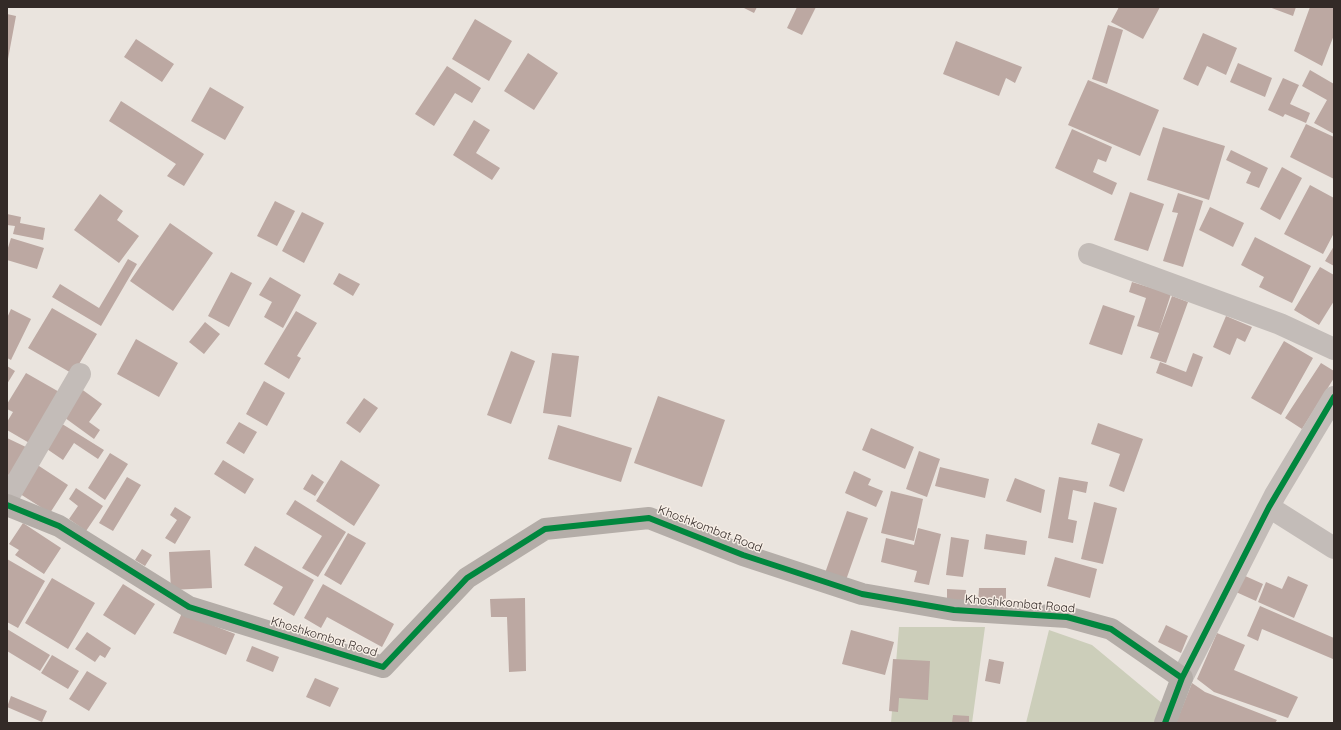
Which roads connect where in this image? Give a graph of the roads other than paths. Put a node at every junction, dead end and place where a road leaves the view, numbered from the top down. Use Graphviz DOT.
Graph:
graph roads {
  1 [pos="1089,254"];
  2 [pos="1334,349"];
  3 [pos="80,374"];
  4 [pos="1334,397"];
  5 [pos="7,499"];
  6 [pos="7,505"];
  7 [pos="1268,507"];
  8 [pos="1334,548"];
  9 [pos="1182,678"];
  10 [pos="1165,723"];
  1 -- 2 [label="street"];
  3 -- 5 [label="street"];
  4 -- 7 [label="street"];
  6 -- 9 [label="street, Khoshkombat Road"];
  7 -- 8 [label="street"];
  7 -- 9 [label="street"];
  9 -- 10 [label="street"];
}
